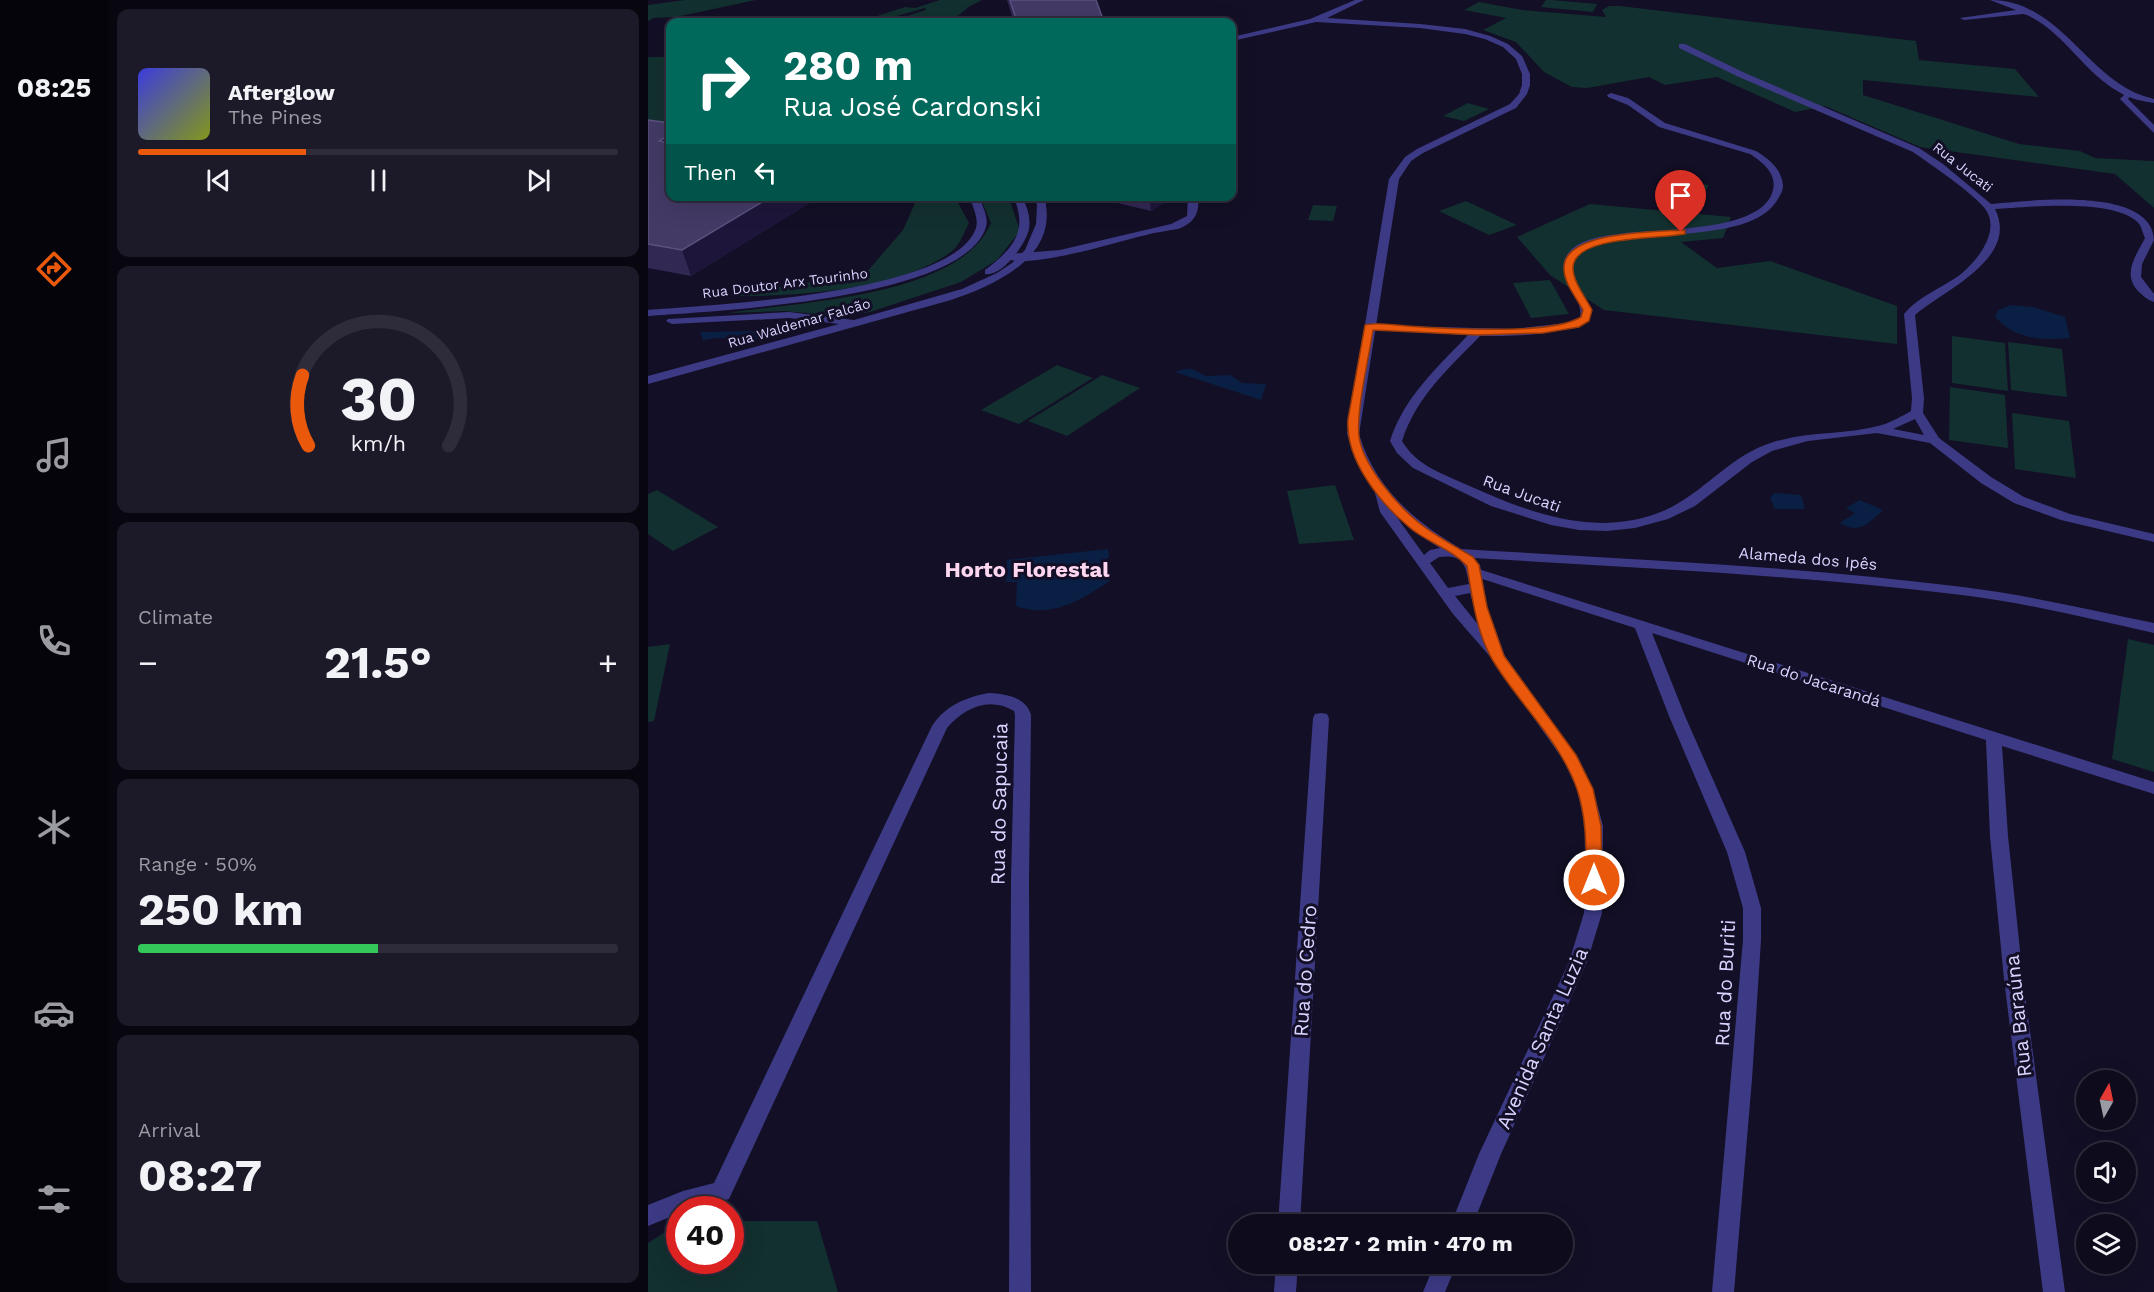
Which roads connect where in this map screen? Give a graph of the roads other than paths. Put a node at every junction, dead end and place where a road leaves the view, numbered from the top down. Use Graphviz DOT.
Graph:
graph roads {
  1 [pos="1994,0"];
  2 [pos="1357,2"];
  3 [pos="2025,12"];
  4 [pos="1964,18"];
  5 [pos="1313,20"];
  6 [pos="1342,22"];
  7 [pos="1290,26"];
  8 [pos="1236,38"];
  9 [pos="1682,46"];
  10 [pos="2152,89"];
  11 [pos="2127,94"];
  12 [pos="1611,96"];
  13 [pos="2154,101"];
  14 [pos="2154,130"];
  15 [pos="975,201"];
  16 [pos="1019,201"];
  17 [pos="1041,201"];
  18 [pos="1193,201"];
  19 [pos="1989,207"];
  20 [pos="1011,252"];
  21 [pos="1028,253"];
  22 [pos="959,293"];
  23 [pos="2154,299"];
  24 [pos="648,314"];
  25 [pos="763,316"];
  26 [pos="855,322"];
  27 [pos="648,324"];
  28 [pos="1369,327"];
  29 [pos="1477,332"];
  30 [pos="820,334"];
  31 [pos="648,380"];
  32 [pos="1917,413"];
  33 [pos="1876,430"];
  34 [pos="1934,440"];
  35 [pos="1377,486"];
  36 [pos="2154,538"];
  37 [pos="1456,552"];
  38 [pos="1422,562"];
  39 [pos="1476,579"];
  40 [pos="1444,592"];
  41 [pos="1641,624"];
  42 [pos="2154,628"];
  43 [pos="1498,657"];
  44 [pos="1321,718"];
  45 [pos="1994,738"];
  46 [pos="2154,788"];
  47 [pos="1290,1214"];
  48 [pos="1466,1214"];
  49 [pos="648,1216"];
  50 [pos="1286,1274"];
  51 [pos="1441,1274"];
  52 [pos="1020,1292"];
  53 [pos="1285,1292"];
  54 [pos="1434,1292"];
  55 [pos="1723,1292"];
  56 [pos="2054,1292"];
  1 -- 3 [label="street"];
  2 -- 5 [label="street"];
  2 -- 6 [label="street"];
  3 -- 4 [label="street"];
  3 -- 11 [label="street"];
  5 -- 6 [label="street"];
  5 -- 7 [label="street"];
  6 -- 7 [label="street"];
  6 -- 28 [label="street, Avenida Santa Luzia"];
  7 -- 8 [label="street"];
  9 -- 19 [label="street, Rua Jucati"];
  10 -- 11 [label="street"];
  11 -- 13 [label="street"];
  11 -- 14 [label="street"];
  12 -- 29 [label="street"];
  15 -- 24 [label="street, Rua Doutor Arx Tourinho"];
  16 -- 20 [label="street, Rua Waldemar Falcão"];
  17 -- 21 [label="street"];
  18 -- 21 [label="street"];
  19 -- 23 [label="street"];
  19 -- 32 [label="street, Rua Jucati"];
  20 -- 21 [label="street"];
  20 -- 22 [label="street, Rua Waldemar Falcão"];
  21 -- 22 [label="street, Rua Waldemar Falcão"];
  22 -- 26 [label="street, Rua Waldemar Falcão"];
  25 -- 26 [label="street"];
  25 -- 27 [label="street"];
  25 -- 30 [label="street"];
  26 -- 30 [label="street, Rua Waldemar Falcão"];
  28 -- 29 [label="street"];
  28 -- 35 [label="street, Avenida Santa Luzia"];
  29 -- 33 [label="street, Rua Jucati"];
  30 -- 31 [label="street, Rua Waldemar Falcão"];
  32 -- 33 [label="street, Rua Jucati"];
  32 -- 34 [label="street"];
  33 -- 34 [label="street, Rua Jucati"];
  34 -- 36 [label="street"];
  35 -- 37 [label="street, Avenida Santa Luzia"];
  35 -- 38 [label="street, Avenida Santa Luzia"];
  37 -- 38 [label="street"];
  37 -- 39 [label="street, Avenida Santa Luzia"];
  37 -- 42 [label="street, Alameda dos Ipês"];
  38 -- 40 [label="street, Avenida Santa Luzia"];
  39 -- 40 [label="street"];
  39 -- 41 [label="street, Rua do Jacarandá"];
  39 -- 43 [label="street, Avenida Santa Luzia"];
  40 -- 43 [label="street, Avenida Santa Luzia"];
  41 -- 45 [label="street, Rua do Jacarandá"];
  41 -- 55 [label="street, Rua do Buriti"];
  43 -- 48 [label="street, Avenida Santa Luzia"];
  44 -- 47 [label="street, Rua do Cedro"];
  45 -- 46 [label="street, Rua do Jacarandá"];
  45 -- 56 [label="street, Rua Baraúna"];
  49 -- 52 [label="street, Rua do Sapucaia"];
  50 -- 53 [label="street"];
  51 -- 54 [label="street"];
}
